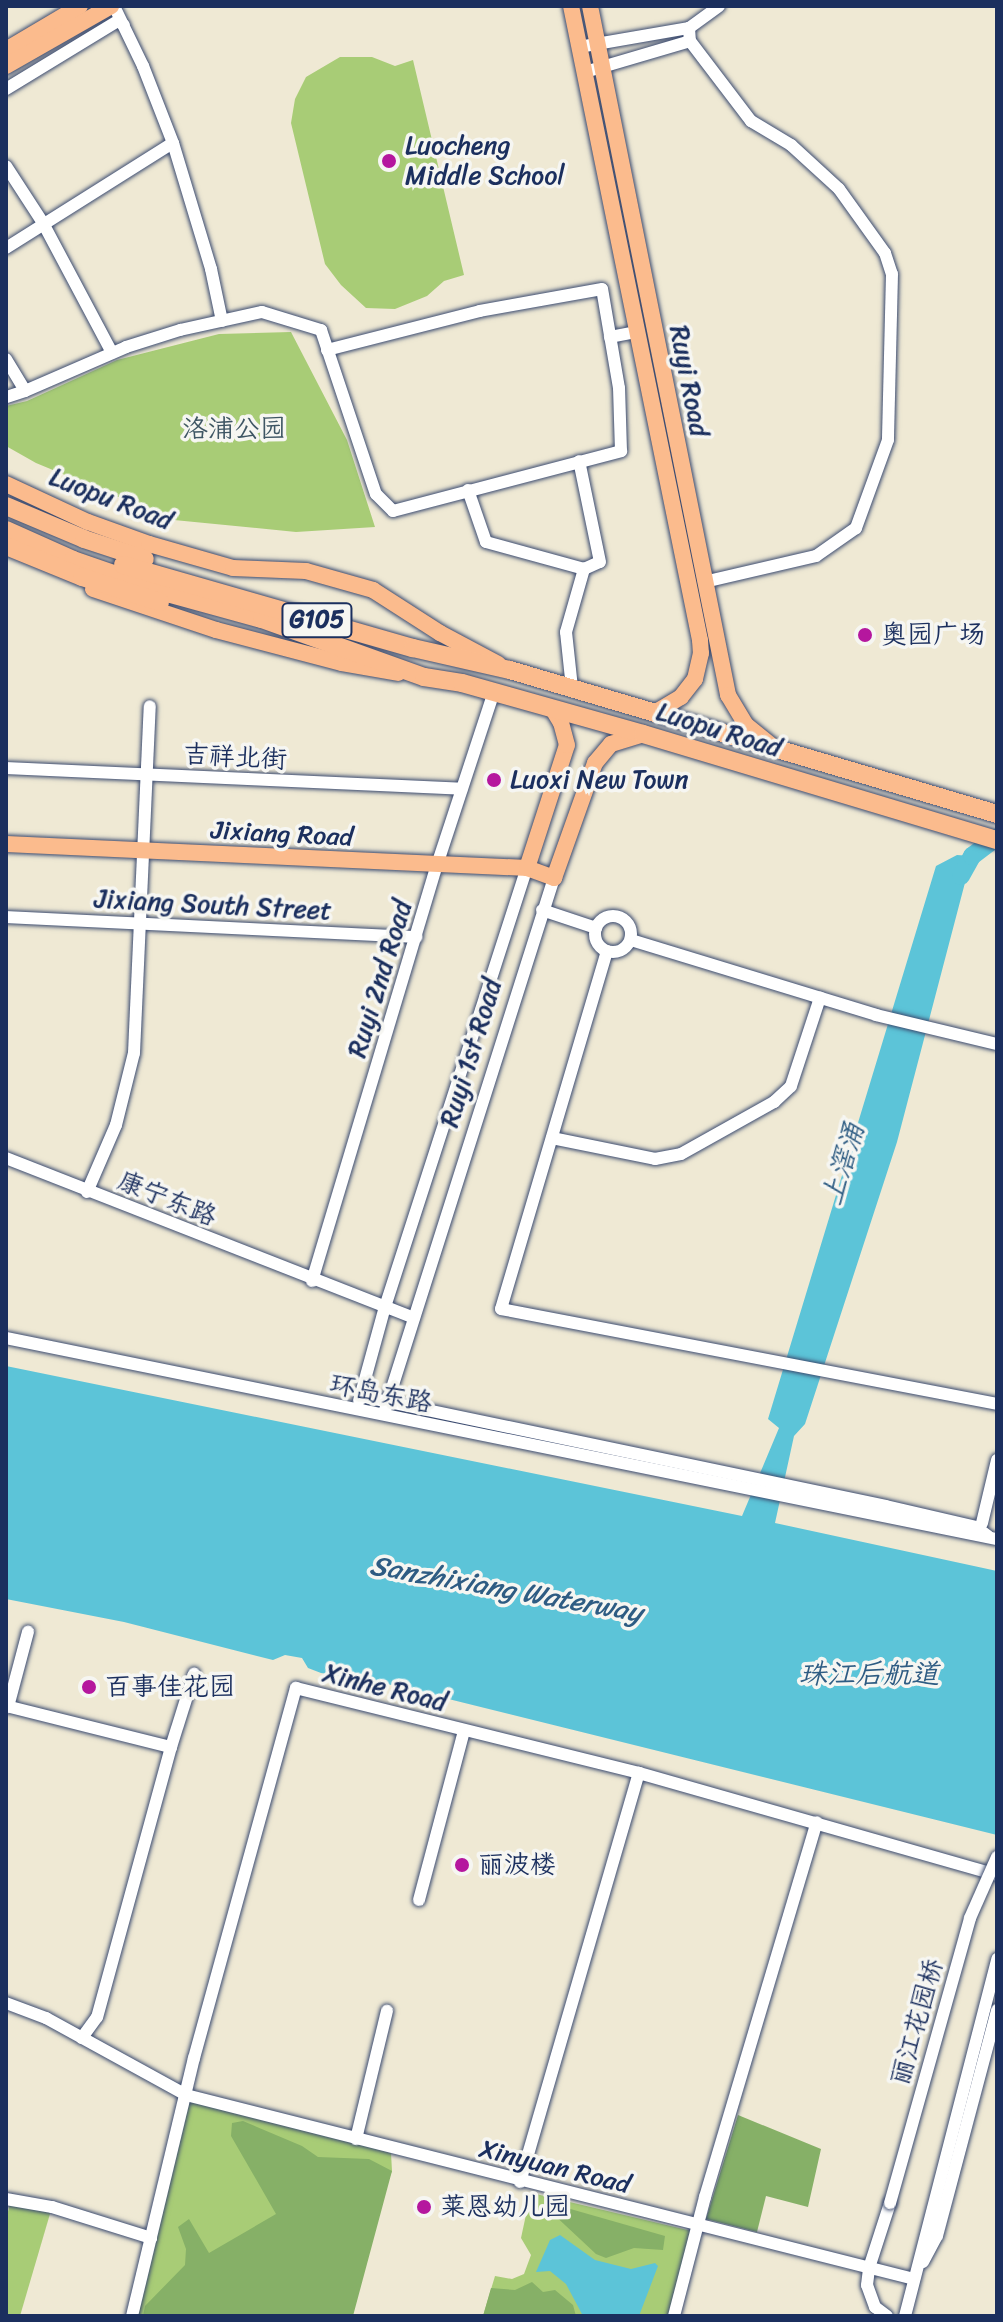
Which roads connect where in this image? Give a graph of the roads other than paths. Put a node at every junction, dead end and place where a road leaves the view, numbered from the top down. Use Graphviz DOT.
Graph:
graph roads {
  1 [pos="80,6"];
  2 [pos="112,6"];
  3 [pos="571,6"];
  4 [pos="590,6"];
  5 [pos="719,6"];
  6 [pos="124,25"];
  7 [pos="690,34"];
  8 [pos="598,44"];
  9 [pos="579,47"];
  10 [pos="6,50"];
  11 [pos="6,66"];
  12 [pos="603,67"];
  13 [pos="585,72"];
  14 [pos="6,89"];
  15 [pos="173,143"];
  16 [pos="6,166"];
  17 [pos="43,223"];
  18 [pos="6,248"];
  19 [pos="222,321"];
  20 [pos="635,332"];
  21 [pos="610,337"];
  22 [pos="327,350"];
  23 [pos="112,353"];
  24 [pos="6,359"];
  25 [pos="25,391"];
  26 [pos="6,397"];
  27 [pos="579,461"];
  28 [pos="6,484"];
  29 [pos="468,490"];
  30 [pos="6,506"];
  31 [pos="6,519"];
  32 [pos="6,530"];
  33 [pos="6,546"];
  34 [pos="6,554"];
  35 [pos="584,569"];
  36 [pos="123,572"];
  37 [pos="704,582"];
  38 [pos="510,670"];
  39 [pos="424,677"];
  40 [pos="572,688"];
  41 [pos="494,692"];
  42 [pos="150,706"];
  43 [pos="552,708"];
  44 [pos="654,713"];
  45 [pos="643,734"];
  46 [pos="774,748"];
  47 [pos="6,768"];
  48 [pos="146,774"];
  49 [pos="462,789"];
  50 [pos="996,812"];
  51 [pos="997,840"];
  52 [pos="6,844"];
  53 [pos="144,851"];
  54 [pos="437,865"];
  55 [pos="527,868"];
  56 [pos="554,878"];
  57 [pos="542,910"];
  58 [pos="6,917"];
  59 [pos="141,924"];
  60 [pos="596,928"];
  61 [pos="417,937"];
  62 [pos="631,940"];
  63 [pos="607,951"];
  64 [pos="820,998"];
  65 [pos="997,1044"];
  66 [pos="552,1138"];
  67 [pos="6,1158"];
  68 [pos="87,1192"];
  69 [pos="312,1281"];
  70 [pos="384,1310"];
  71 [pos="414,1318"];
  72 [pos="6,1338"];
  73 [pos="360,1396"];
  74 [pos="387,1402"];
  75 [pos="997,1404"];
  76 [pos="355,1411"];
  77 [pos="383,1416"];
  78 [pos="997,1460"];
  79 [pos="749,1484"];
  80 [pos="982,1523"];
  81 [pos="994,1538"];
  82 [pos="28,1632"];
  83 [pos="194,1674"];
  84 [pos="7,1706"];
  85 [pos="464,1731"];
  86 [pos="171,1747"];
  87 [pos="639,1773"];
  88 [pos="817,1822"];
  89 [pos="997,1857"];
  90 [pos="997,1875"];
  91 [pos="419,1900"];
  92 [pos="997,1959"];
  93 [pos="6,2003"];
  94 [pos="997,2010"];
  95 [pos="387,2011"];
  96 [pos="82,2038"];
  97 [pos="186,2095"];
  98 [pos="356,2139"];
  99 [pos="520,2182"];
  100 [pos="6,2199"];
  101 [pos="698,2226"];
  102 [pos="151,2238"];
  103 [pos="869,2268"];
  104 [pos="914,2279"];
  105 [pos="132,2316"];
  106 [pos="674,2316"];
  107 [pos="887,2316"];
  108 [pos="905,2316"];
  1 -- 10 [label="main road"];
  2 -- 6 [label="street"];
  2 -- 11 [label="main road"];
  3 -- 9 [label="main road, Ruyi Road"];
  4 -- 8 [label="main road, Ruyi Road"];
  5 -- 7 [label="street"];
  6 -- 14 [label="street"];
  6 -- 15 [label="street"];
  7 -- 8 [label="street"];
  7 -- 12 [label="street"];
  7 -- 37 [label="street"];
  8 -- 9 [label="street"];
  8 -- 12 [label="main road, Ruyi Road"];
  9 -- 13 [label="main road, Ruyi Road"];
  12 -- 13 [label="street"];
  12 -- 37 [label="main road, Ruyi Road"];
  13 -- 20 [label="main road, Ruyi Road"];
  15 -- 17 [label="street"];
  15 -- 19 [label="street"];
  16 -- 17 [label="street"];
  17 -- 18 [label="street"];
  17 -- 23 [label="street"];
  19 -- 22 [label="street"];
  19 -- 23 [label="street"];
  20 -- 21 [label="street"];
  20 -- 44 [label="main road, Ruyi Road"];
  21 -- 22 [label="street"];
  21 -- 27 [label="street"];
  22 -- 29 [label="street"];
  23 -- 25 [label="street"];
  24 -- 25 [label="street"];
  25 -- 26 [label="street"];
  27 -- 29 [label="street"];
  27 -- 35 [label="street"];
  28 -- 38 [label="main road, Luopu Road"];
  29 -- 35 [label="street"];
  30 -- 36 [label="highway"];
  31 -- 36 [label="highway"];
  32 -- 36 [label="highway"];
  33 -- 36 [label="highway"];
  34 -- 39 [label="main road, Luopu Road"];
  35 -- 40 [label="street"];
  36 -- 38 [label="highway"];
  36 -- 39 [label="highway"];
  37 -- 46 [label="main road, Ruyi Road"];
  38 -- 40 [label="highway, Luopu Road"];
  39 -- 41 [label="highway, Luopu Road"];
  40 -- 44 [label="highway, Luopu Road"];
  41 -- 43 [label="highway, Luopu Road"];
  41 -- 49 [label="street, Ruyi 2nd Road"];
  42 -- 48 [label="street"];
  43 -- 45 [label="highway, Luopu Road"];
  43 -- 55 [label="main road, Ruyi 1st Road"];
  44 -- 46 [label="highway, Luopu Road"];
  45 -- 51 [label="highway, Luopu Road"];
  45 -- 56 [label="main road, Ruyi 1st Road"];
  46 -- 50 [label="highway, Luopu Road"];
  47 -- 48 [label="street, 吉祥北街"];
  48 -- 49 [label="street, 吉祥北街"];
  48 -- 53 [label="street"];
  49 -- 54 [label="street, Ruyi 2nd Road"];
  52 -- 53 [label="main road, Jixiang Road"];
  53 -- 54 [label="main road, Jixiang Road"];
  53 -- 59 [label="street"];
  54 -- 55 [label="main road, Jixiang Road"];
  54 -- 61 [label="street, Ruyi 2nd Road"];
  55 -- 56 [label="main road, Jixiang Road"];
  55 -- 70 [label="street, Ruyi 1st Road"];
  56 -- 57 [label="street, Ruyi 1st Road"];
  57 -- 60 [label="street"];
  57 -- 71 [label="street, Ruyi 1st Road"];
  58 -- 59 [label="street, Jixiang South Street"];
  59 -- 61 [label="street, Jixiang South Street"];
  59 -- 68 [label="street"];
  60 -- 62 [label="street"];
  60 -- 63 [label="street"];
  61 -- 69 [label="street, Ruyi 2nd Road"];
  62 -- 63 [label="street"];
  62 -- 64 [label="street"];
  63 -- 66 [label="street"];
  64 -- 65 [label="street"];
  64 -- 66 [label="street"];
  66 -- 75 [label="street"];
  67 -- 68 [label="street, 康宁东路"];
  68 -- 69 [label="street, 康宁东路"];
  69 -- 70 [label="street, 康宁东路"];
  70 -- 71 [label="street, 康宁东路"];
  70 -- 73 [label="street, Ruyi 1st Road"];
  71 -- 74 [label="street, Ruyi 1st Road"];
  72 -- 76 [label="street, 环岛东路"];
  73 -- 74 [label="street, 环岛东路"];
  73 -- 76 [label="street, Ruyi 1st Road"];
  74 -- 77 [label="street, Ruyi 1st Road"];
  74 -- 79 [label="street, 环岛东路"];
  76 -- 77 [label="street, 环岛东路"];
  77 -- 79 [label="street, 环岛东路"];
  78 -- 80 [label="street"];
  79 -- 81 [label="street"];
  82 -- 84 [label="street"];
  83 -- 86 [label="street"];
  84 -- 86 [label="street"];
  85 -- 87 [label="street, Xinhe Road"];
  85 -- 91 [label="street"];
  85 -- 97 [label="street, Xinhe Road"];
  86 -- 96 [label="street"];
  87 -- 88 [label="street, Xinhe Road"];
  87 -- 99 [label="street"];
  88 -- 90 [label="street, Xinhe Road"];
  88 -- 101 [label="street"];
  89 -- 103 [label="street, 丽江花园桥, bridge"];
  92 -- 104 [label="street"];
  93 -- 96 [label="street, Xinyuan Road"];
  94 -- 104 [label="street"];
  95 -- 98 [label="street"];
  96 -- 97 [label="street, Xinyuan Road"];
  97 -- 98 [label="street, Xinyuan Road"];
  97 -- 102 [label="street, Xinhe Road"];
  98 -- 99 [label="street, Xinyuan Road"];
  99 -- 101 [label="street, Xinyuan Road"];
  100 -- 102 [label="street"];
  101 -- 103 [label="street, Xinyuan Road"];
  101 -- 106 [label="street"];
  102 -- 105 [label="street, Xinhe Road"];
  103 -- 104 [label="street, Xinyuan Road"];
  103 -- 107 [label="street"];
  104 -- 108 [label="street"];
}
